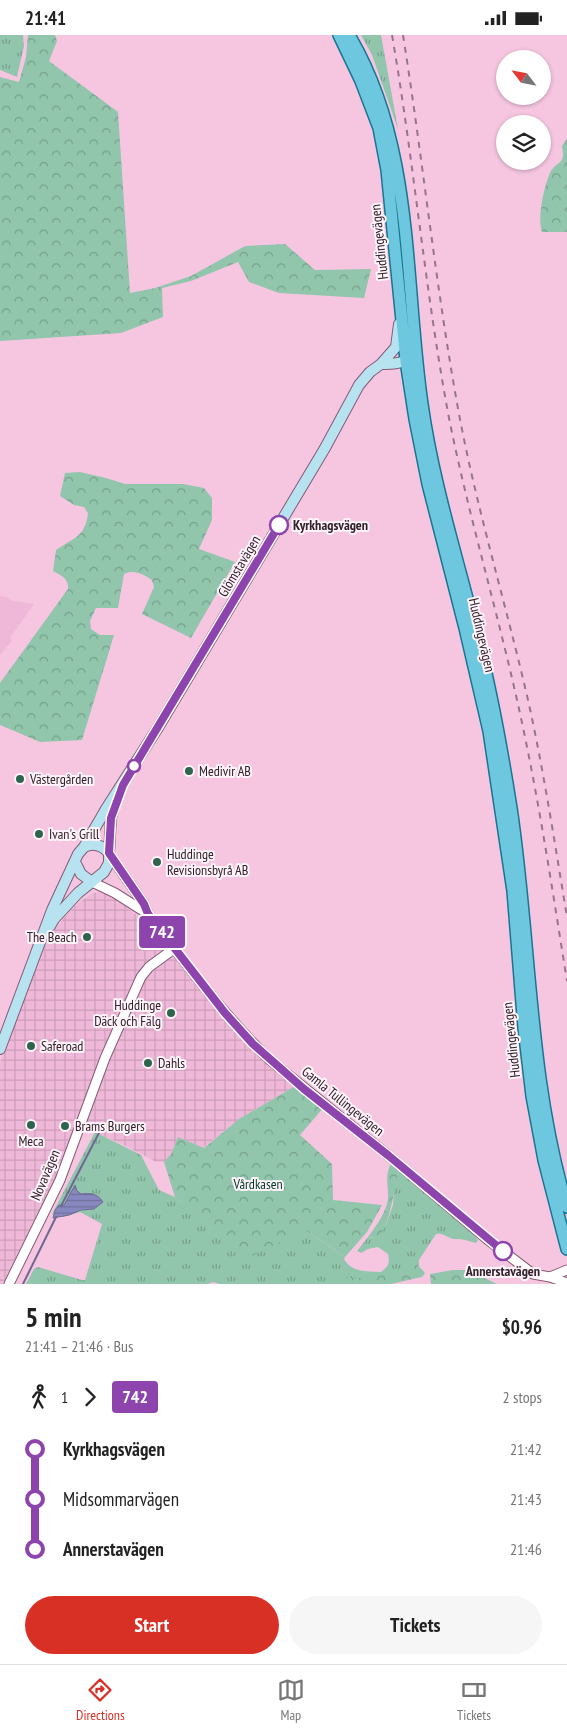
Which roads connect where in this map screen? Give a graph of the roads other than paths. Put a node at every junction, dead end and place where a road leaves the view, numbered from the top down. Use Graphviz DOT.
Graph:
graph roads {
  1 [pos="339,35"];
  2 [pos="349,35"];
  3 [pos="400,309"];
  4 [pos="414,351"];
  5 [pos="406,361"];
  6 [pos="381,364"];
  7 [pos="123,785"];
  8 [pos="84,847"];
  9 [pos="109,854"];
  10 [pos="75,862"];
  11 [pos="92,882"];
  12 [pos="148,914"];
  13 [pos="40,942"];
  14 [pos="175,948"];
  15 [pos="0,1049"];
  16 [pos="567,1207"];
  17 [pos="567,1249"];
  18 [pos="567,1270"];
  19 [pos="550,1277"];
  20 [pos="567,1283"];
  21 [pos="8,1284"];
  1 -- 3 [label="main road, Huddingevägen"];
  2 -- 4 [label="main road, Huddingevägen"];
  3 -- 5 [label="main road, Huddingevägen"];
  3 -- 6 [label="main road, Glömstavägen"];
  4 -- 5 [label="main road"];
  4 -- 16 [label="main road, Huddingevägen"];
  5 -- 6 [label="main road"];
  5 -- 17 [label="main road, Huddingevägen"];
  6 -- 7 [label="main road, Glömstavägen"];
  7 -- 8 [label="main road, Glömstavägen"];
  7 -- 9 [label="main road, Glömstavägen"];
  8 -- 9 [label="main road"];
  8 -- 10 [label="main road, Glömstavägen"];
  9 -- 11 [label="main road, Glömstavägen"];
  9 -- 12 [label="street, Gamla Tullingevägen"];
  10 -- 11 [label="main road"];
  10 -- 13 [label="main road, Glömstavägen"];
  11 -- 12 [label="street, Gamla Tullingevägen"];
  11 -- 13 [label="main road, Glömstavägen"];
  12 -- 14 [label="street, Gamla Tullingevägen"];
  13 -- 15 [label="main road, Glömstavägen"];
  14 -- 19 [label="street, Gamla Tullingevägen"];
  14 -- 21 [label="street, Novavägen"];
  18 -- 19 [label="street"];
  19 -- 20 [label="street, Gamla Tullingevägen"];
}
